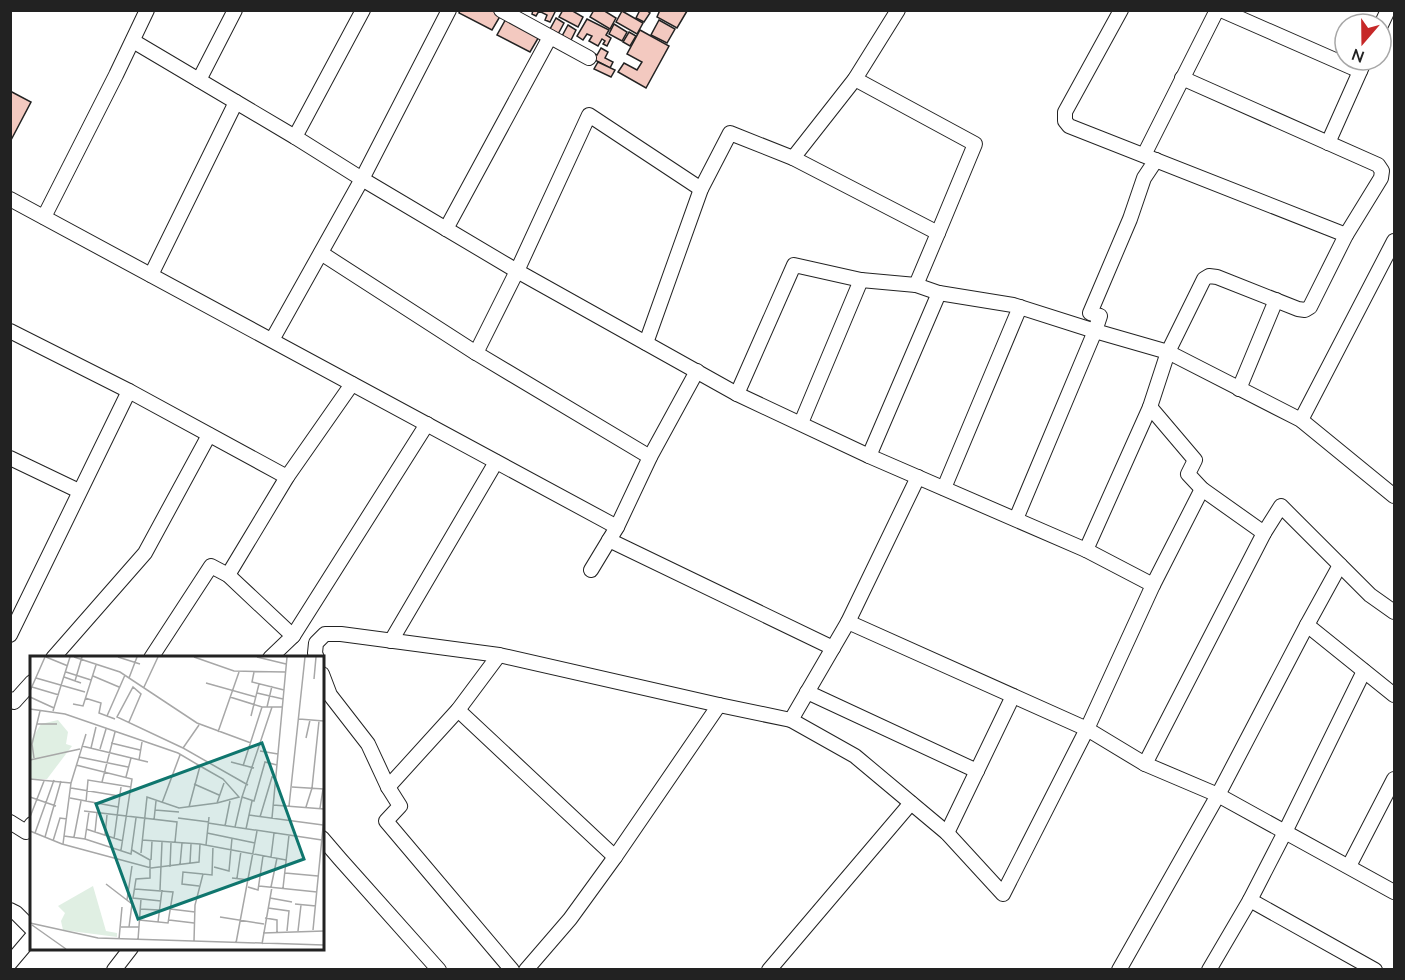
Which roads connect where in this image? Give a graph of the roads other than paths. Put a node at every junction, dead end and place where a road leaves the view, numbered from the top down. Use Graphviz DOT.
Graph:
graph roads {
  1 [pos="147,10"];
  2 [pos="235,10"];
  3 [pos="363,10"];
  4 [pos="449,10"];
  5 [pos="501,10"];
  6 [pos="898,10"];
  7 [pos="1121,10"];
  8 [pos="1219,10"];
  9 [pos="550,37"];
  10 [pos="133,41"];
  11 [pos="1333,55"];
  12 [pos="589,58"];
  13 [pos="1359,72"];
  14 [pos="1182,78"];
  15 [pos="855,79"];
  16 [pos="199,80"];
  17 [pos="236,102"];
  18 [pos="295,137"];
  19 [pos="1328,143"];
  20 [pos="793,158"];
  21 [pos="1150,158"];
  22 [pos="362,179"];
  23 [pos="701,189"];
  24 [pos="10,199"];
  25 [pos="44,217"];
  26 [pos="446,229"];
  27 [pos="938,233"];
  28 [pos="1346,235"];
  29 [pos="1395,241"];
  30 [pos="321,253"];
  31 [pos="517,271"];
  32 [pos="151,275"];
  33 [pos="861,280"];
  34 [pos="916,285"];
  35 [pos="939,293"];
  36 [pos="1276,300"];
  37 [pos="1020,307"];
  38 [pos="10,331"];
  39 [pos="1095,331"];
  40 [pos="272,340"];
  41 [pos="646,344"];
  42 [pos="1168,352"];
  43 [pos="476,353"];
  44 [pos="697,371"];
  45 [pos="352,384"];
  46 [pos="1239,389"];
  47 [pos="129,391"];
  48 [pos="737,394"];
  49 [pos="1150,407"];
  50 [pos="1301,420"];
  51 [pos="801,423"];
  52 [pos="427,424"];
  53 [pos="209,435"];
  54 [pos="869,456"];
  55 [pos="650,457"];
  56 [pos="10,458"];
  57 [pos="496,462"];
  58 [pos="287,477"];
  59 [pos="918,477"];
  60 [pos="944,488"];
  61 [pos="1202,489"];
  62 [pos="80,491"];
  63 [pos="1395,496"];
  64 [pos="1016,519"];
  65 [pos="617,527"];
  66 [pos="1264,533"];
  67 [pos="609,540"];
  68 [pos="1086,550"];
  69 [pos="1340,565"];
  70 [pos="591,570"];
  71 [pos="228,575"];
  72 [pos="1153,585"];
  73 [pos="1395,612"];
  74 [pos="848,622"];
  75 [pos="1307,625"];
  76 [pos="10,635"];
  77 [pos="293,636"];
  78 [pos="391,641"];
  79 [pos="833,648"];
  80 [pos="499,655"];
  81 [pos="54,656"];
  82 [pos="152,656"];
  83 [pos="271,656"];
  84 [pos="316,656"];
  85 [pos="1364,671"];
  86 [pos="324,679"];
  87 [pos="30,684"];
  88 [pos="807,692"];
  89 [pos="1395,695"];
  90 [pos="1013,696"];
  91 [pos="10,699"];
  92 [pos="719,705"];
  93 [pos="458,710"];
  94 [pos="791,720"];
  95 [pos="1087,729"];
  96 [pos="1145,764"];
  97 [pos="976,771"];
  98 [pos="1395,779"];
  99 [pos="388,787"];
  100 [pos="1218,795"];
  101 [pos="911,803"];
  102 [pos="10,822"];
  103 [pos="30,827"];
  104 [pos="1286,832"];
  105 [pos="947,833"];
  106 [pos="324,840"];
  107 [pos="615,857"];
  108 [pos="1349,866"];
  109 [pos="1395,892"];
  110 [pos="1250,900"];
  111 [pos="10,910"];
  112 [pos="30,927"];
  113 [pos="30,939"];
  114 [pos="129,950"];
  115 [pos="10,963"];
  116 [pos="114,969"];
  117 [pos="439,969"];
  118 [pos="512,969"];
  119 [pos="526,969"];
  120 [pos="769,969"];
  121 [pos="1119,969"];
  122 [pos="1209,969"];
  123 [pos="1375,969"];
  1 -- 10 [label="street"];
  2 -- 16 [label="street"];
  3 -- 18 [label="street"];
  4 -- 22 [label="street"];
  5 -- 9 [label="street"];
  6 -- 15 [label="street"];
  7 -- 21 [label="street"];
  8 -- 11 [label="street"];
  8 -- 14 [label="street"];
  9 -- 12 [label="street"];
  9 -- 26 [label="street"];
  10 -- 16 [label="street"];
  10 -- 25 [label="street"];
  13 -- 19 [label="street"];
  14 -- 19 [label="street"];
  14 -- 21 [label="street"];
  15 -- 20 [label="street"];
  15 -- 27 [label="street"];
  16 -- 17 [label="street"];
  17 -- 18 [label="street"];
  17 -- 32 [label="street"];
  18 -- 22 [label="street"];
  19 -- 28 [label="street"];
  20 -- 23 [label="street"];
  20 -- 27 [label="street"];
  21 -- 28 [label="street"];
  21 -- 39 [label="street"];
  22 -- 26 [label="street"];
  22 -- 30 [label="street"];
  23 -- 31 [label="street"];
  23 -- 41 [label="street"];
  24 -- 25 [label="street"];
  25 -- 32 [label="street"];
  26 -- 31 [label="street"];
  27 -- 34 [label="street"];
  28 -- 36 [label="street"];
  29 -- 50 [label="street"];
  30 -- 40 [label="street"];
  30 -- 43 [label="street"];
  31 -- 41 [label="street"];
  31 -- 43 [label="street"];
  32 -- 40 [label="street"];
  33 -- 34 [label="street"];
  33 -- 48 [label="street"];
  33 -- 51 [label="street"];
  34 -- 35 [label="street"];
  35 -- 37 [label="street"];
  35 -- 54 [label="street"];
  36 -- 42 [label="street"];
  36 -- 46 [label="street"];
  37 -- 39 [label="street"];
  37 -- 60 [label="street"];
  38 -- 47 [label="street"];
  39 -- 42 [label="street"];
  39 -- 64 [label="street"];
  40 -- 45 [label="street"];
  41 -- 44 [label="street"];
  42 -- 46 [label="street"];
  42 -- 49 [label="street"];
  43 -- 55 [label="street"];
  44 -- 48 [label="street"];
  44 -- 55 [label="street"];
  45 -- 52 [label="street"];
  45 -- 58 [label="street"];
  46 -- 50 [label="street"];
  47 -- 53 [label="street"];
  47 -- 62 [label="street"];
  48 -- 51 [label="street"];
  49 -- 61 [label="street"];
  49 -- 68 [label="street"];
  50 -- 63 [label="street"];
  51 -- 54 [label="street"];
  52 -- 57 [label="street"];
  52 -- 77 [label="street"];
  53 -- 58 [label="street"];
  53 -- 81 [label="street"];
  54 -- 59 [label="street"];
  55 -- 65 [label="street"];
  56 -- 62 [label="street"];
  57 -- 65 [label="street"];
  57 -- 78 [label="street"];
  58 -- 71 [label="street"];
  59 -- 60 [label="street"];
  59 -- 74 [label="street"];
  60 -- 64 [label="street"];
  61 -- 66 [label="street"];
  61 -- 72 [label="street"];
  62 -- 76 [label="street"];
  64 -- 68 [label="street"];
  65 -- 67 [label="street"];
  66 -- 69 [label="street"];
  66 -- 96 [label="street"];
  67 -- 70 [label="street"];
  67 -- 79 [label="street"];
  68 -- 72 [label="street"];
  69 -- 73 [label="street"];
  69 -- 75 [label="street"];
  71 -- 77 [label="street"];
  71 -- 82 [label="street"];
  72 -- 95 [label="street"];
  74 -- 79 [label="street"];
  74 -- 90 [label="street"];
  75 -- 85 [label="street"];
  75 -- 100 [label="street"];
  77 -- 83 [label="street"];
  78 -- 80 [label="street"];
  78 -- 84 [label="street"];
  79 -- 88 [label="street"];
  80 -- 92 [label="street"];
  80 -- 93 [label="street"];
  85 -- 89 [label="street"];
  85 -- 104 [label="street"];
  86 -- 99 [label="street"];
  87 -- 91 [label="street"];
  88 -- 94 [label="street"];
  88 -- 97 [label="street"];
  90 -- 95 [label="street"];
  90 -- 97 [label="street"];
  92 -- 94 [label="street"];
  92 -- 107 [label="street"];
  93 -- 99 [label="street"];
  93 -- 107 [label="street"];
  94 -- 101 [label="street"];
  95 -- 96 [label="street"];
  95 -- 105 [label="street"];
  96 -- 100 [label="street"];
  97 -- 105 [label="street"];
  98 -- 108 [label="street"];
  99 -- 118 [label="street"];
  100 -- 104 [label="street"];
  100 -- 121 [label="street"];
  101 -- 105 [label="street"];
  101 -- 120 [label="street"];
  102 -- 103 [label="street"];
  104 -- 108 [label="street"];
  104 -- 110 [label="street"];
  106 -- 117 [label="street"];
  107 -- 119 [label="street"];
  108 -- 109 [label="street"];
  110 -- 122 [label="street"];
  110 -- 123 [label="street"];
  111 -- 112 [label="street"];
  113 -- 115 [label="street"];
  114 -- 116 [label="street"];
}
